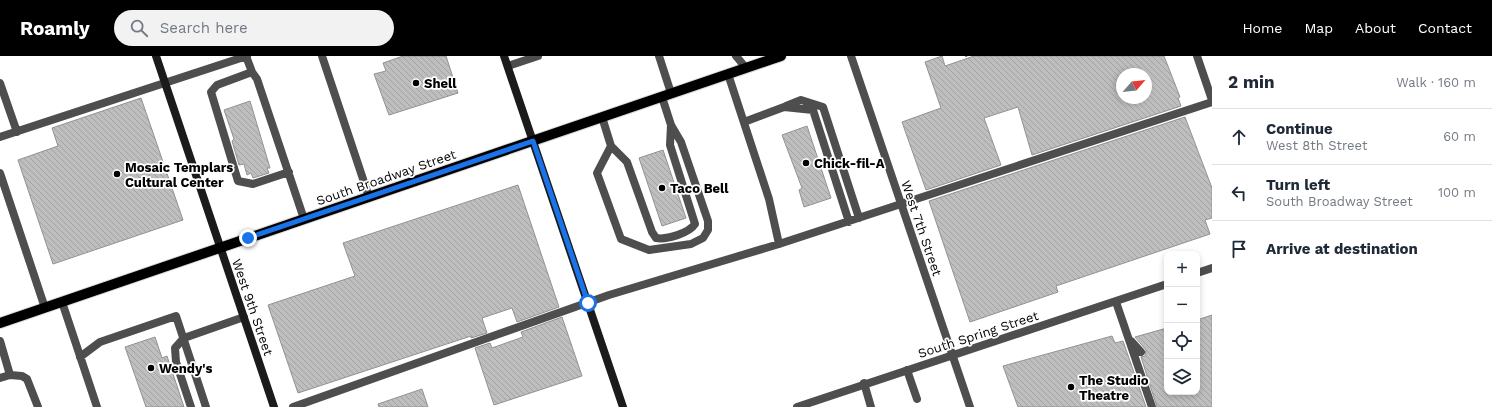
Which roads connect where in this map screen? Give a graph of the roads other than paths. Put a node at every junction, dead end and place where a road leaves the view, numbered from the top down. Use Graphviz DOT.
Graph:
graph roads {
  1 [pos="156,56"];
  2 [pos="246,56"];
  3 [pos="322,56"];
  4 [pos="504,56"];
  5 [pos="538,56"];
  6 [pos="659,56"];
  7 [pos="736,56"];
  8 [pos="781,56"];
  9 [pos="851,56"];
  10 [pos="1197,56"];
  11 [pos="759,60"];
  12 [pos="508,66"];
  13 [pos="746,68"];
  14 [pos="252,72"];
  15 [pos="728,74"];
  16 [pos="165,84"];
  17 [pos="1,87"];
  18 [pos="667,95"];
  19 [pos="1212,101"];
  20 [pos="784,108"];
  21 [pos="602,117"];
  22 [pos="744,122"];
  23 [pos="671,125"];
  24 [pos="17,132"];
  25 [pos="0,137"];
  26 [pos="533,141"];
  27 [pos="611,146"];
  28 [pos="289,172"];
  29 [pos="0,173"];
  30 [pos="369,197"];
  31 [pos="902,203"];
  32 [pos="859,218"];
  33 [pos="304,219"];
  34 [pos="849,222"];
  35 [pos="779,244"];
  36 [pos="220,248"];
  37 [pos="1212,268"];
  38 [pos="1200,272"];
  39 [pos="1164,285"];
  40 [pos="62,302"];
  41 [pos="1116,302"];
  42 [pos="588,303"];
  43 [pos="45,308"];
  44 [pos="244,317"];
  45 [pos="0,323"];
  46 [pos="184,338"];
  47 [pos="1129,339"];
  48 [pos="0,341"];
  49 [pos="1141,352"];
  50 [pos="952,354"];
  51 [pos="80,357"];
  52 [pos="907,370"];
  53 [pos="10,375"];
  54 [pos="0,378"];
  55 [pos="864,383"];
  56 [pos="916,399"];
  57 [pos="38,407"];
  58 [pos="97,407"];
  59 [pos="191,407"];
  60 [pos="206,407"];
  61 [pos="274,407"];
  62 [pos="293,407"];
  63 [pos="623,407"];
  64 [pos="797,407"];
  65 [pos="871,407"];
  66 [pos="970,407"];
  67 [pos="1152,407"];
  1 -- 16 [label="main road, West 9th Street"];
  2 -- 14 [label="street"];
  2 -- 16 [label="street"];
  3 -- 30 [label="street"];
  4 -- 12 [label="main road"];
  5 -- 12 [label="street"];
  6 -- 18 [label="street"];
  7 -- 13 [label="street"];
  8 -- 11 [label="main road, South Broadway Street"];
  9 -- 31 [label="street, West 7th Street"];
  10 -- 19 [label="street"];
  11 -- 13 [label="main road, South Broadway Street"];
  12 -- 26 [label="main road"];
  13 -- 15 [label="main road, South Broadway Street"];
  14 -- 28 [label="street"];
  14 -- 28 [label="street"];
  15 -- 18 [label="main road, South Broadway Street"];
  15 -- 22 [label="street"];
  16 -- 24 [label="street"];
  16 -- 36 [label="main road, West 9th Street"];
  17 -- 24 [label="street"];
  18 -- 21 [label="main road, South Broadway Street"];
  18 -- 23 [label="street"];
  19 -- 31 [label="street"];
  20 -- 22 [label="street"];
  20 -- 32 [label="street"];
  20 -- 34 [label="street"];
  21 -- 26 [label="main road, South Broadway Street"];
  21 -- 27 [label="street"];
  22 -- 35 [label="street"];
  23 -- 27 [label="street"];
  23 -- 27 [label="street"];
  24 -- 25 [label="street"];
  26 -- 30 [label="main road, South Broadway Street"];
  26 -- 42 [label="main road"];
  28 -- 33 [label="street"];
  29 -- 43 [label="street"];
  30 -- 33 [label="main road, South Broadway Street"];
  31 -- 32 [label="street"];
  31 -- 50 [label="street, West 7th Street"];
  32 -- 34 [label="street"];
  33 -- 36 [label="main road, South Broadway Street"];
  34 -- 35 [label="street"];
  35 -- 42 [label="street"];
  36 -- 40 [label="main road, South Broadway Street"];
  36 -- 44 [label="main road, West 9th Street"];
  37 -- 38 [label="street"];
  39 -- 41 [label="street, South Spring Street"];
  40 -- 43 [label="main road, South Broadway Street"];
  40 -- 51 [label="street"];
  41 -- 47 [label="street"];
  41 -- 50 [label="street, South Spring Street"];
  42 -- 62 [label="street"];
  42 -- 63 [label="main road"];
  43 -- 45 [label="main road, South Broadway Street"];
  44 -- 46 [label="street"];
  44 -- 61 [label="main road, West 9th Street"];
  46 -- 51 [label="street"];
  46 -- 59 [label="street"];
  46 -- 60 [label="street"];
  47 -- 49 [label="street"];
  47 -- 67 [label="street"];
  48 -- 53 [label="street"];
  50 -- 52 [label="street, South Spring Street"];
  50 -- 66 [label="street, West 7th Street"];
  51 -- 58 [label="street"];
  52 -- 55 [label="street, South Spring Street"];
  52 -- 56 [label="street"];
  53 -- 54 [label="street"];
  53 -- 57 [label="street"];
  55 -- 64 [label="street, South Spring Street"];
  55 -- 65 [label="street"];
}
